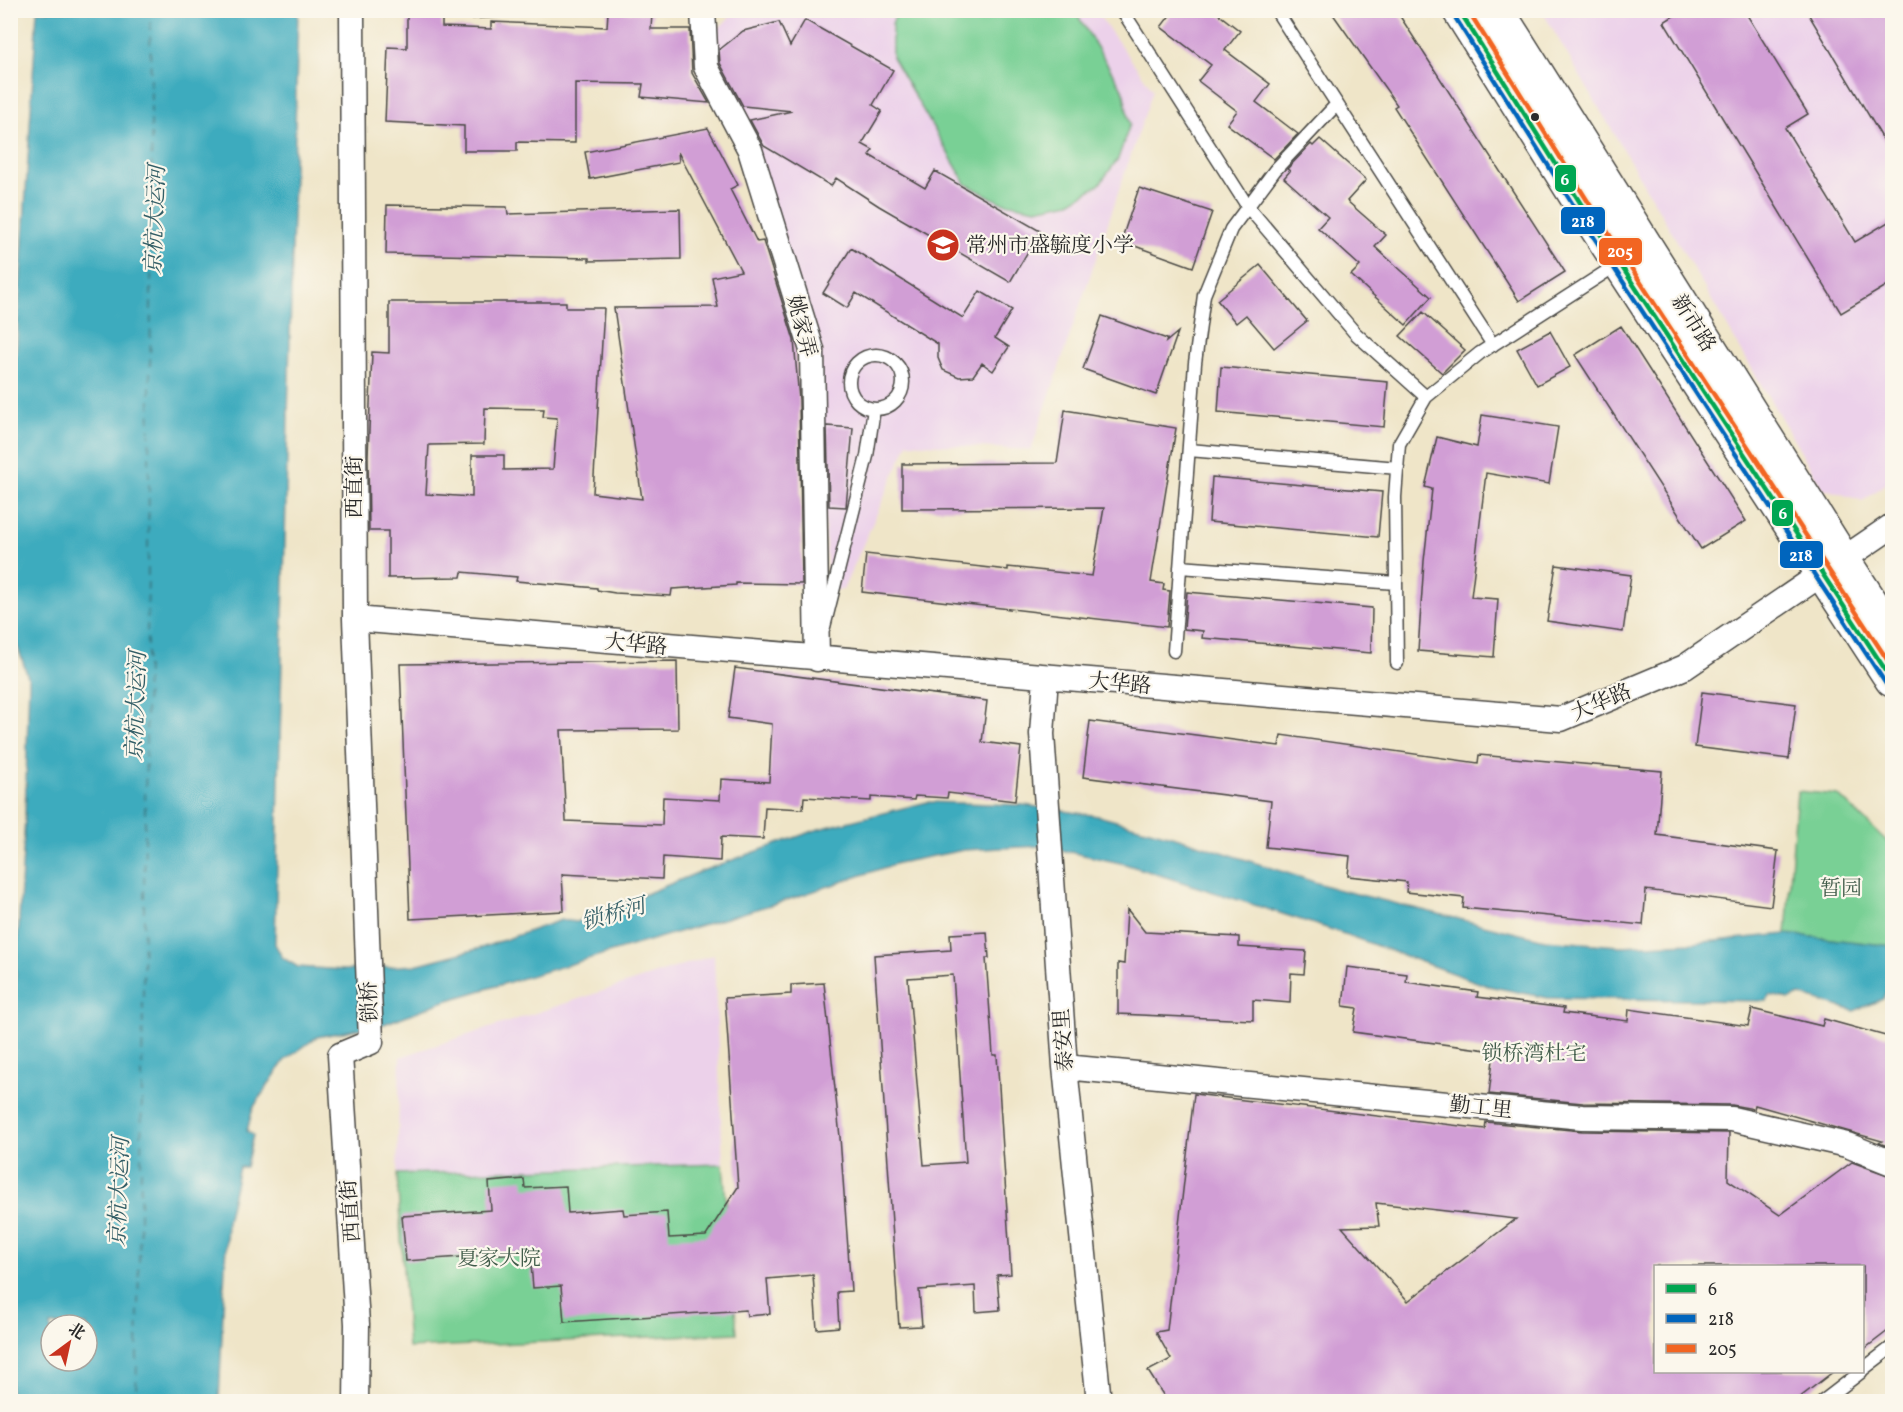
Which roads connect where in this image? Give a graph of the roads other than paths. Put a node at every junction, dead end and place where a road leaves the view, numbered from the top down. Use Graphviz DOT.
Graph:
graph roads {
  1 [pos="352,10"];
  2 [pos="513,10"];
  3 [pos="703,10"];
  4 [pos="1122,10"];
  5 [pos="1276,10"];
  6 [pos="1459,10"];
  7 [pos="1497,10"];
  8 [pos="470,12"];
  9 [pos="1337,104"];
  10 [pos="1248,207"];
  11 [pos="1619,263"];
  12 [pos="1493,345"];
  13 [pos="1426,397"];
  14 [pos="874,409"];
  15 [pos="1189,450"];
  16 [pos="1398,468"];
  17 [pos="1893,526"];
  18 [pos="1180,567"];
  19 [pos="1833,568"];
  20 [pos="1396,583"];
  21 [pos="355,619"];
  22 [pos="1893,634"];
  23 [pos="1174,651"];
  24 [pos="817,659"];
  25 [pos="1397,663"];
  26 [pos="1046,677"];
  27 [pos="1893,680"];
  28 [pos="367,963"];
  29 [pos="371,1042"];
  30 [pos="1065,1067"];
  31 [pos="1893,1163"];
  32 [pos="1893,1347"];
  33 [pos="1864,1369"];
  34 [pos="1859,1373"];
  35 [pos="356,1401"];
  36 [pos="1099,1401"];
  37 [pos="1822,1401"];
  1 -- 21 [label="street, 西直街"];
  2 -- 8 [label="lane"];
  3 -- 24 [label="street, 姚家弄"];
  4 -- 10 [label="lane"];
  5 -- 9 [label="lane"];
  6 -- 11 [label="street, 新市路"];
  7 -- 19 [label="street, 新市路"];
  9 -- 10 [label="lane"];
  9 -- 12 [label="lane"];
  10 -- 13 [label="lane"];
  10 -- 15 [label="lane"];
  11 -- 12 [label="lane"];
  11 -- 19 [label="street, 新市路"];
  12 -- 13 [label="lane"];
  13 -- 16 [label="lane"];
  14 -- 14 [label="lane"];
  14 -- 24 [label="lane"];
  15 -- 16 [label="lane"];
  15 -- 18 [label="lane"];
  16 -- 20 [label="lane"];
  17 -- 19 [label="street, 大华路"];
  18 -- 20 [label="lane"];
  18 -- 23 [label="lane"];
  19 -- 22 [label="street, 新市路"];
  19 -- 26 [label="street, 大华路"];
  19 -- 27 [label="street, 新市路"];
  20 -- 25 [label="lane"];
  21 -- 24 [label="street, 大华路"];
  21 -- 28 [label="street, 西直街"];
  24 -- 26 [label="street, 大华路"];
  26 -- 30 [label="street, 泰安里"];
  28 -- 29 [label="street, 锁桥"];
  29 -- 35 [label="street, 西直街"];
  30 -- 31 [label="street, 勤工里"];
  30 -- 36 [label="street, 泰安里"];
  32 -- 33 [label="lane"];
  34 -- 37 [label="lane"];
}
